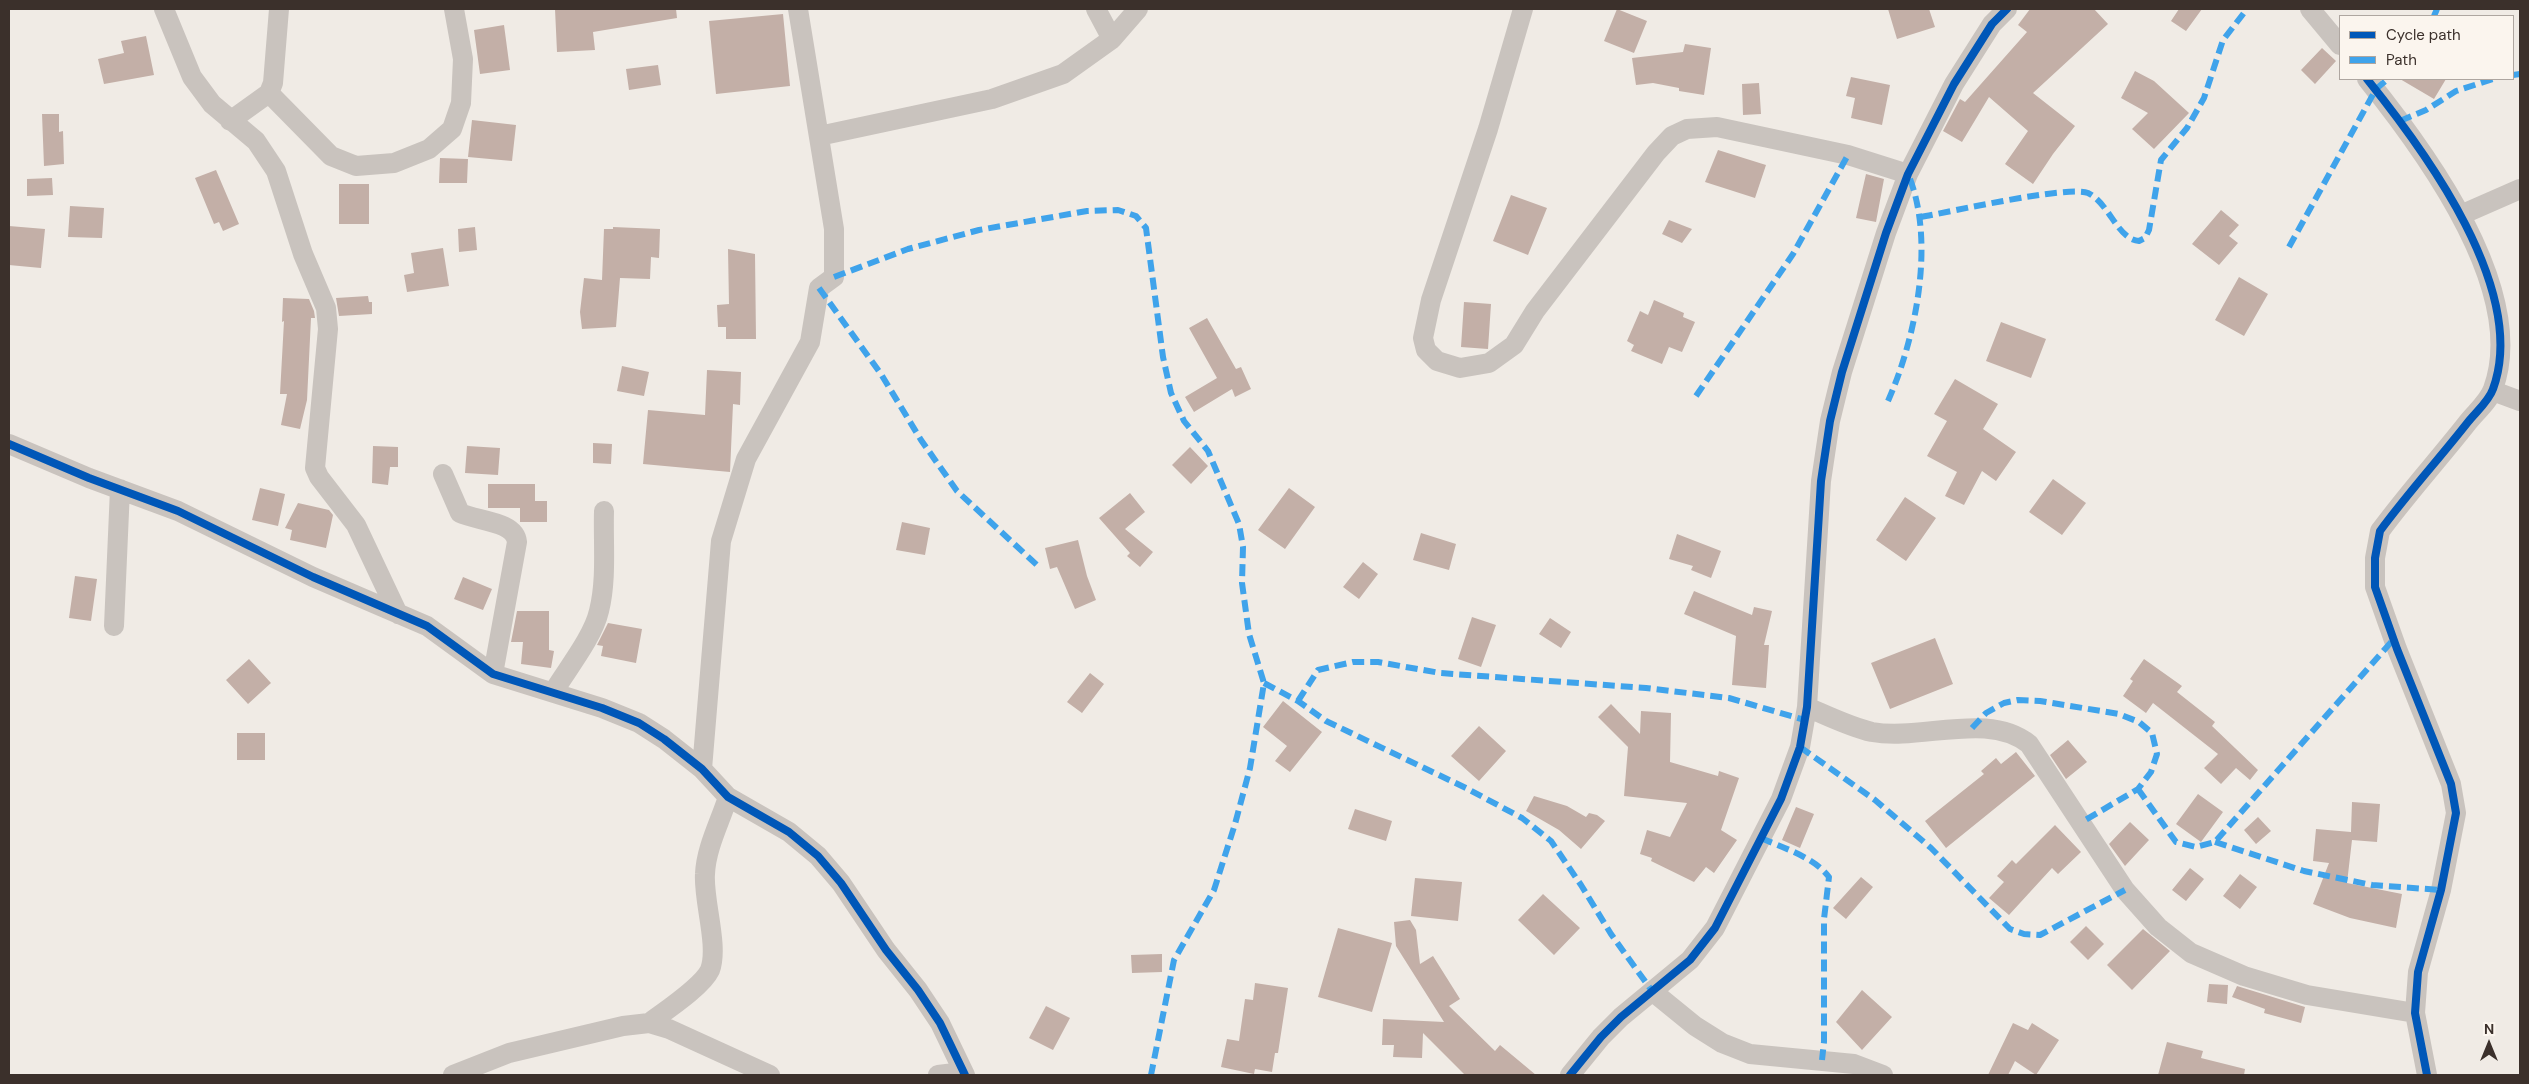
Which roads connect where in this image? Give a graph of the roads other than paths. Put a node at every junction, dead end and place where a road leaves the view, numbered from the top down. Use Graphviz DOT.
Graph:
graph roads {
  1 [pos="164,9"];
  2 [pos="279,9"];
  3 [pos="454,9"];
  4 [pos="798,9"];
  5 [pos="1096,9"];
  6 [pos="1138,9"];
  7 [pos="1523,9"];
  8 [pos="2007,9"];
  9 [pos="2310,9"];
  10 [pos="1112,38"];
  11 [pos="2339,44"];
  12 [pos="2368,80"];
  13 [pos="269,93"];
  14 [pos="230,120"];
  15 [pos="819,136"];
  16 [pos="1908,174"];
  17 [pos="2520,189"];
  18 [pos="2463,214"];
  19 [pos="2493,391"];
  20 [pos="2520,401"];
  21 [pos="9,444"];
  22 [pos="443,474"];
  23 [pos="120,490"];
  24 [pos="604,511"];
  25 [pos="398,614"];
  26 [pos="114,626"];
  27 [pos="493,674"];
  28 [pos="554,691"];
  29 [pos="1807,707"];
  30 [pos="702,769"];
  31 [pos="728,797"];
  32 [pos="1652,991"];
  33 [pos="2415,1013"];
  34 [pos="649,1023"];
  35 [pos="964,1074"];
  36 [pos="453,1075"];
  37 [pos="770,1075"];
  38 [pos="938,1075"];
  39 [pos="1570,1075"];
  40 [pos="1883,1075"];
  41 [pos="2427,1075"];
  1 -- 14 [label="street"];
  2 -- 13 [label="street"];
  3 -- 13 [label="street"];
  4 -- 15 [label="street"];
  5 -- 10 [label="street"];
  6 -- 10 [label="street"];
  7 -- 16 [label="street"];
  8 -- 16 [label="street"];
  9 -- 11 [label="street"];
  10 -- 15 [label="street"];
  12 -- 18 [label="street"];
  13 -- 14 [label="street"];
  14 -- 25 [label="street"];
  15 -- 30 [label="street"];
  16 -- 29 [label="street"];
  17 -- 18 [label="street"];
  18 -- 19 [label="street"];
  19 -- 20 [label="street"];
  19 -- 33 [label="street"];
  21 -- 23 [label="street"];
  22 -- 27 [label="street"];
  23 -- 25 [label="street"];
  23 -- 26 [label="street"];
  24 -- 28 [label="street"];
  25 -- 27 [label="street"];
  27 -- 28 [label="street"];
  28 -- 30 [label="street"];
  29 -- 32 [label="street"];
  29 -- 33 [label="street"];
  30 -- 31 [label="street"];
  31 -- 34 [label="street"];
  31 -- 35 [label="street"];
  32 -- 39 [label="street"];
  32 -- 40 [label="street"];
  33 -- 41 [label="street"];
  34 -- 36 [label="street"];
  34 -- 37 [label="street"];
  35 -- 38 [label="street"];
}
